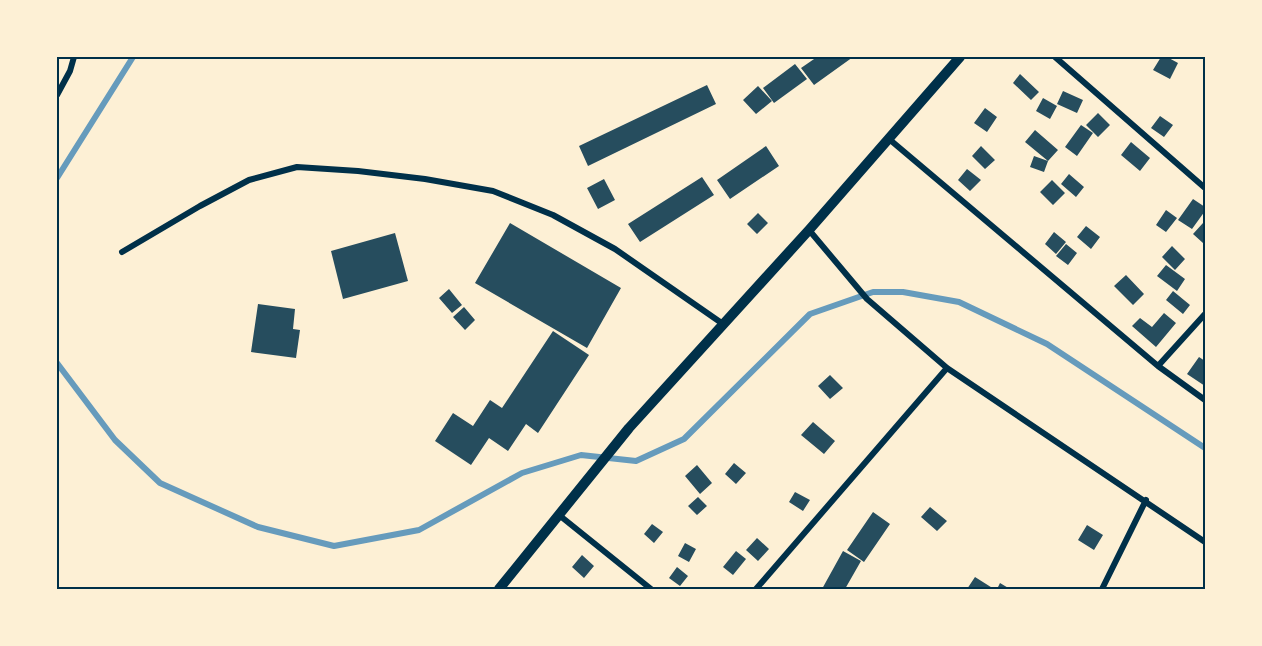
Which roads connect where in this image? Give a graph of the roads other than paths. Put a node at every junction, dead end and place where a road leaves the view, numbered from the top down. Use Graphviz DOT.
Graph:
graph roads {
  1 [pos="74,57"];
  2 [pos="960,57"];
  3 [pos="1054,57"];
  4 [pos="57,95"];
  5 [pos="889,139"];
  6 [pos="1205,188"];
  7 [pos="809,230"];
  8 [pos="122,252"];
  9 [pos="1205,314"];
  10 [pos="723,324"];
  11 [pos="1158,366"];
  12 [pos="947,368"];
  13 [pos="1205,400"];
  14 [pos="1146,500"];
  15 [pos="559,515"];
  16 [pos="1205,542"];
  17 [pos="499,589"];
  18 [pos="651,589"];
  19 [pos="756,589"];
  20 [pos="1102,589"];
  1 -- 4 [label="street"];
  2 -- 5 [label="street"];
  3 -- 6 [label="street"];
  5 -- 7 [label="street"];
  5 -- 11 [label="street"];
  7 -- 10 [label="street"];
  7 -- 12 [label="street"];
  8 -- 10 [label="street"];
  9 -- 11 [label="street"];
  10 -- 15 [label="street"];
  11 -- 13 [label="street"];
  12 -- 14 [label="street"];
  12 -- 19 [label="street"];
  14 -- 16 [label="street"];
  14 -- 20 [label="street"];
  15 -- 17 [label="street"];
  15 -- 18 [label="street"];
}
